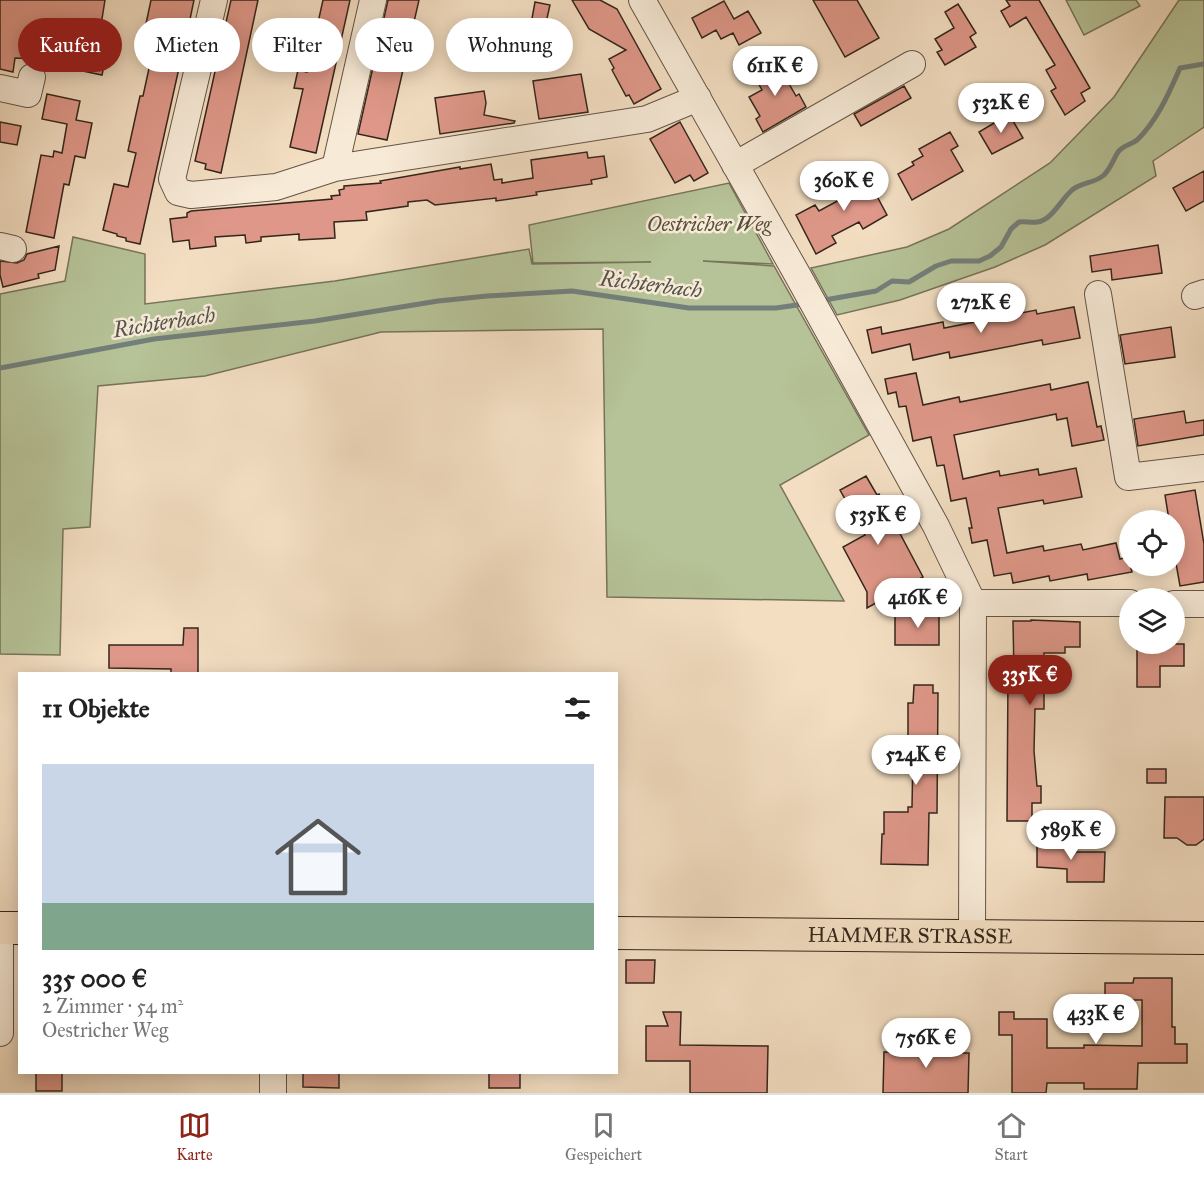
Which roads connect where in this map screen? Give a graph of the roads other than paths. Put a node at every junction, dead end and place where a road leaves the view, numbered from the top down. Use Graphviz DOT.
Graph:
graph roads {
  1 [pos="214,0"];
  2 [pos="373,0"];
  3 [pos="642,0"];
  4 [pos="912,64"];
  5 [pos="0,88"];
  6 [pos="28,94"];
  7 [pos="698,98"];
  8 [pos="735,165"];
  9 [pos="336,168"];
  10 [pos="1098,294"];
  11 [pos="1204,468"];
  12 [pos="973,603"];
  13 [pos="1119,603"];
  14 [pos="1185,604"];
  15 [pos="1204,604"];
  16 [pos="0,928"];
  17 [pos="18,928"];
  18 [pos="0,933"];
  19 [pos="618,933"];
  20 [pos="972,936"];
  21 [pos="1204,938"];
  22 [pos="0,1033"];
  23 [pos="273,1074"];
  24 [pos="273,1093"];
  1 -- 9 [label="street"];
  2 -- 9 [label="street"];
  3 -- 7 [label="street"];
  4 -- 8 [label="street"];
  5 -- 6 [label="street"];
  7 -- 8 [label="street"];
  7 -- 9 [label="street"];
  8 -- 12 [label="street"];
  10 -- 11 [label="street"];
  12 -- 13 [label="street"];
  12 -- 20 [label="street"];
  14 -- 15 [label="street"];
  16 -- 17 [label="main road"];
  18 -- 22 [label="street"];
  19 -- 20 [label="main road, HAMMER STRASSE"];
  20 -- 21 [label="main road, HAMMER STRASSE"];
  23 -- 24 [label="street"];
}
